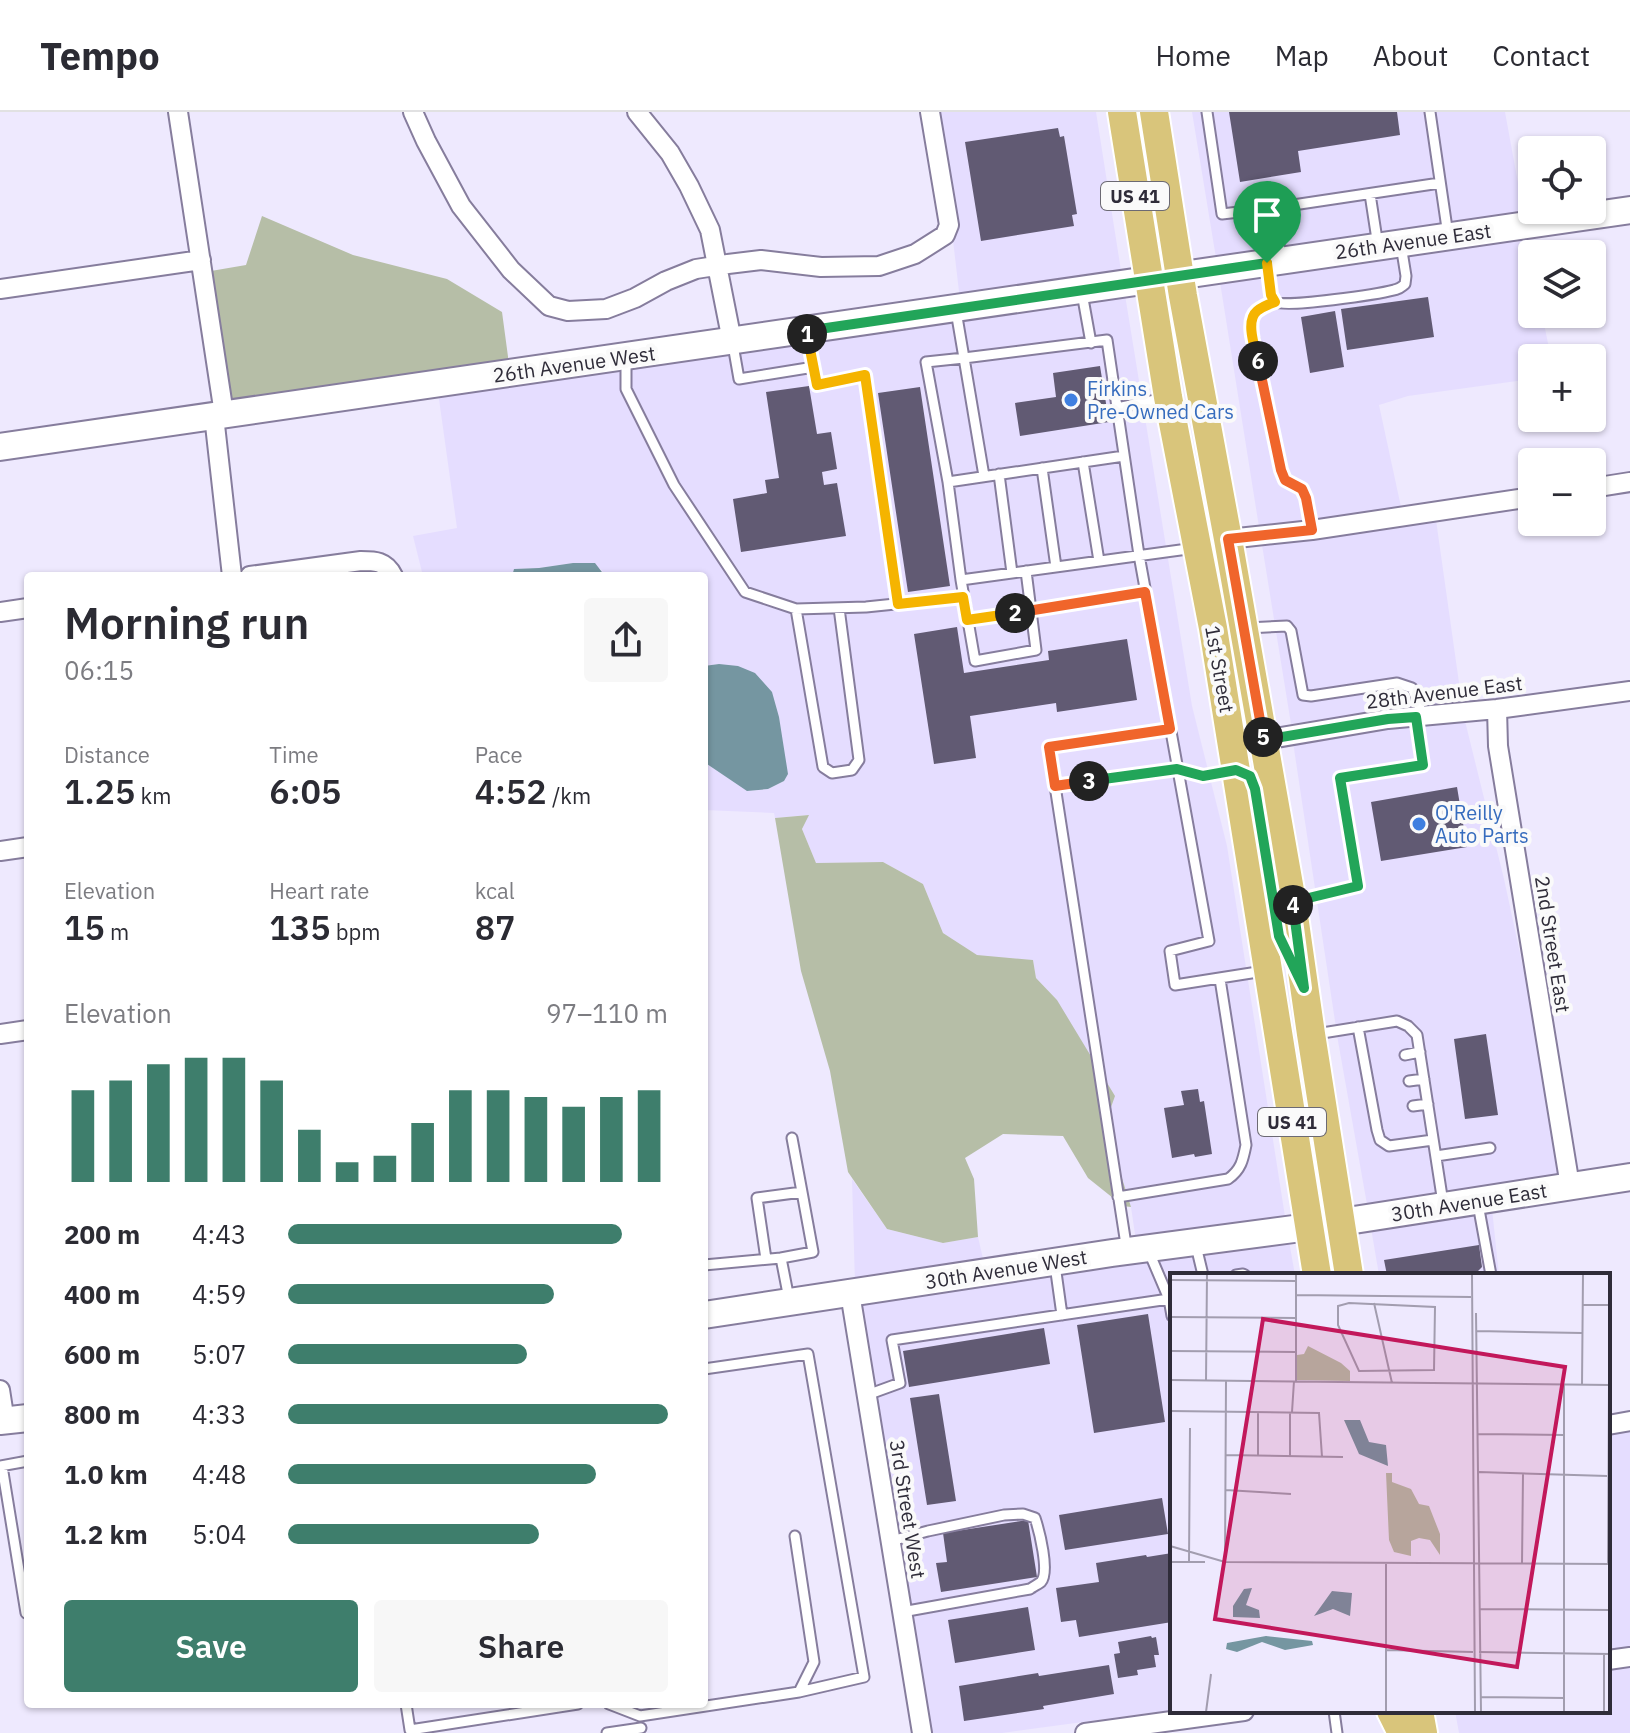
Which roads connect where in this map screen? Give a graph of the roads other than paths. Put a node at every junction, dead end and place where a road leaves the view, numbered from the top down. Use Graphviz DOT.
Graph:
graph roads {
  1 [pos="178,112"];
  2 [pos="413,112"];
  3 [pos="637,112"];
  4 [pos="930,112"];
  5 [pos="1122,112"];
  6 [pos="1154,112"];
  7 [pos="1207,112"];
  8 [pos="1430,112"];
  9 [pos="1440,183"];
  10 [pos="1370,194"];
  11 [pos="1273,208"];
  12 [pos="1630,210"];
  13 [pos="1448,236"];
  14 [pos="1389,245"];
  15 [pos="201,260"];
  16 [pos="1274,262"];
  17 [pos="718,265"];
  18 [pos="1179,276"];
  19 [pos="1148,281"];
  20 [pos="0,289"];
  21 [pos="1082,290"];
  22 [pos="1275,302"];
  23 [pos="956,308"];
  24 [pos="806,331"];
  25 [pos="732,341"];
  26 [pos="1091,343"];
  27 [pos="626,356"];
  28 [pos="964,358"];
  29 [pos="814,367"];
  30 [pos="1168,397"];
  31 [pos="1117,408"];
  32 [pos="219,415"];
  33 [pos="0,447"];
  34 [pos="1124,456"];
  35 [pos="1083,462"];
  36 [pos="1042,468"];
  37 [pos="999,474"];
  38 [pos="984,476"];
  39 [pos="948,482"];
  40 [pos="1630,482"];
  41 [pos="1606,486"];
  42 [pos="1518,499"];
  43 [pos="1312,530"];
  44 [pos="1228,539"];
  45 [pos="1198,547"];
  46 [pos="1139,555"];
  47 [pos="1099,561"];
  48 [pos="1056,567"];
  49 [pos="388,570"];
  50 [pos="1026,571"];
  51 [pos="232,572"];
  52 [pos="280,572"];
  53 [pos="1012,573"];
  54 [pos="961,580"];
  55 [pos="1145,592"];
  56 [pos="963,597"];
  57 [pos="898,604"];
  58 [pos="839,608"];
  59 [pos="24,609"];
  60 [pos="796,609"];
  61 [pos="1031,610"];
  62 [pos="0,612"];
  63 [pos="967,620"];
  64 [pos="1244,628"];
  65 [pos="1630,691"];
  66 [pos="1497,709"];
  67 [pos="1419,717"];
  68 [pos="1170,729"];
  69 [pos="1264,740"];
  70 [pos="1177,769"];
  71 [pos="1236,770"];
  72 [pos="1055,786"];
  73 [pos="24,848"];
  74 [pos="0,851"];
  75 [pos="1292,902"];
  76 [pos="1268,970"];
  77 [pos="1220,979"];
  78 [pos="1304,988"];
  79 [pos="1358,1027"];
  80 [pos="24,1031"];
  81 [pos="0,1034"];
  82 [pos="1311,1034"];
  83 [pos="1420,1052"];
  84 [pos="1405,1055"];
  85 [pos="1424,1079"];
  86 [pos="1409,1081"];
  87 [pos="1380,1086"];
  88 [pos="1369,1088"];
  89 [pos="1428,1104"];
  90 [pos="1413,1106"];
  91 [pos="792,1138"];
  92 [pos="1433,1140"];
  93 [pos="1490,1148"];
  94 [pos="1436,1156"];
  95 [pos="1630,1177"];
  96 [pos="1570,1186"];
  97 [pos="802,1192"];
  98 [pos="1118,1197"];
  99 [pos="1477,1201"];
  100 [pos="1443,1207"];
  101 [pos="1341,1222"];
  102 [pos="1309,1227"];
  103 [pos="1195,1243"];
  104 [pos="1137,1250"];
  105 [pos="781,1258"];
  106 [pos="766,1259"];
  107 [pos="1054,1262"];
  108 [pos="708,1265"];
  109 [pos="1202,1273"];
  110 [pos="1317,1273"];
  111 [pos="1349,1273"];
  112 [pos="1491,1273"];
  113 [pos="850,1293"];
  114 [pos="1169,1299"];
  115 [pos="789,1302"];
  116 [pos="1170,1305"];
  117 [pos="708,1314"];
  118 [pos="1062,1315"];
  119 [pos="708,1368"];
  120 [pos="0,1390"];
  121 [pos="867,1395"];
  122 [pos="11,1421"];
  123 [pos="1630,1421"];
  124 [pos="1610,1425"];
  125 [pos="24,1462"];
  126 [pos="1,1466"];
  127 [pos="795,1536"];
  128 [pos="891,1541"];
  129 [pos="24,1601"];
  130 [pos="902,1612"];
  131 [pos="1630,1657"];
  132 [pos="1610,1660"];
  133 [pos="799,1692"];
  134 [pos="708,1706"];
  135 [pos="406,1708"];
  136 [pos="554,1708"];
  137 [pos="619,1708"];
  138 [pos="693,1708"];
  139 [pos="1233,1713"];
  140 [pos="1334,1713"];
  141 [pos="1389,1713"];
  142 [pos="1390,1713"];
  143 [pos="1419,1713"];
  144 [pos="640,1716"];
  145 [pos="1143,1729"];
  146 [pos="642,1731"];
  147 [pos="409,1732"];
  148 [pos="607,1733"];
  149 [pos="922,1733"];
  150 [pos="1085,1733"];
  151 [pos="1337,1733"];
  152 [pos="1390,1733"];
  153 [pos="1402,1733"];
  154 [pos="1423,1733"];
  1 -- 15 [label="street"];
  2 -- 17 [label="street"];
  3 -- 17 [label="street"];
  4 -- 17 [label="street"];
  5 -- 19 [label="main road, 1st Street / US 41"];
  6 -- 18 [label="main road, 1st Street / US 41"];
  7 -- 11 [label="lane"];
  8 -- 9 [label="lane"];
  9 -- 10 [label="lane"];
  9 -- 13 [label="lane"];
  10 -- 11 [label="lane"];
  10 -- 14 [label="lane"];
  11 -- 16 [label="lane"];
  12 -- 13 [label="street, 26th Avenue East"];
  13 -- 14 [label="street, 26th Avenue East"];
  14 -- 16 [label="street, 26th Avenue East"];
  14 -- 22 [label="lane"];
  15 -- 20 [label="street"];
  15 -- 32 [label="street"];
  16 -- 18 [label="street, 26th Avenue East"];
  16 -- 22 [label="lane"];
  17 -- 25 [label="street"];
  18 -- 19 [label="street, 26th Avenue East"];
  18 -- 44 [label="main road, 1st Street / US 41"];
  19 -- 21 [label="street, 26th Avenue West"];
  19 -- 30 [label="main road, 1st Street / US 41"];
  21 -- 23 [label="street, 26th Avenue West"];
  21 -- 26 [label="lane"];
  22 -- 43 [label="lane"];
  23 -- 24 [label="street, 26th Avenue West"];
  23 -- 28 [label="lane"];
  24 -- 25 [label="street, 26th Avenue West"];
  24 -- 29 [label="lane"];
  25 -- 27 [label="street, 26th Avenue West"];
  25 -- 29 [label="lane"];
  26 -- 28 [label="lane"];
  26 -- 31 [label="lane"];
  27 -- 32 [label="street, 26th Avenue West"];
  27 -- 60 [label="lane"];
  28 -- 38 [label="lane"];
  28 -- 39 [label="lane"];
  29 -- 57 [label="lane"];
  30 -- 31 [label="lane"];
  30 -- 45 [label="main road, 1st Street / US 41"];
  31 -- 34 [label="lane"];
  32 -- 33 [label="street, 26th Avenue West"];
  32 -- 51 [label="street"];
  34 -- 35 [label="lane"];
  34 -- 46 [label="lane"];
  35 -- 36 [label="lane"];
  35 -- 47 [label="lane"];
  36 -- 37 [label="lane"];
  36 -- 48 [label="lane"];
  37 -- 38 [label="lane"];
  37 -- 53 [label="lane"];
  38 -- 39 [label="lane"];
  39 -- 54 [label="lane"];
  40 -- 41 [label="street"];
  42 -- 43 [label="street"];
  43 -- 44 [label="street"];
  44 -- 64 [label="main road, 1st Street / US 41"];
  45 -- 46 [label="lane"];
  45 -- 69 [label="main road"];
  45 -- 71 [label="main road, 1st Street / US 41"];
  46 -- 47 [label="lane"];
  46 -- 55 [label="lane"];
  47 -- 48 [label="lane"];
  48 -- 50 [label="lane"];
  49 -- 52 [label="street"];
  50 -- 53 [label="lane"];
  50 -- 61 [label="lane"];
  53 -- 54 [label="lane"];
  54 -- 56 [label="lane"];
  55 -- 61 [label="lane"];
  55 -- 68 [label="lane"];
  56 -- 57 [label="lane"];
  56 -- 63 [label="lane"];
  57 -- 58 [label="lane"];
  58 -- 60 [label="lane"];
  58 -- 60 [label="lane"];
  59 -- 62 [label="street"];
  61 -- 63 [label="lane"];
  61 -- 63 [label="lane"];
  64 -- 67 [label="lane"];
  64 -- 69 [label="main road, 1st Street / US 41"];
  65 -- 66 [label="street, 28th Avenue East"];
  66 -- 67 [label="street, 28th Avenue East"];
  66 -- 96 [label="street, 2nd Street East"];
  67 -- 69 [label="street, 28th Avenue East"];
  67 -- 75 [label="lane"];
  68 -- 70 [label="lane"];
  68 -- 72 [label="lane"];
  69 -- 75 [label="main road, 1st Street / US 41"];
  70 -- 71 [label="lane"];
  70 -- 72 [label="lane"];
  70 -- 77 [label="lane"];
  71 -- 76 [label="main road, 1st Street / US 41"];
  71 -- 78 [label="main road"];
  72 -- 98 [label="lane"];
  73 -- 74 [label="street"];
  75 -- 78 [label="main road, 1st Street / US 41"];
  76 -- 77 [label="lane"];
  76 -- 102 [label="main road, 1st Street / US 41"];
  77 -- 98 [label="lane"];
  78 -- 82 [label="main road, 1st Street / US 41"];
  79 -- 82 [label="lane"];
  79 -- 83 [label="lane"];
  79 -- 88 [label="lane"];
  80 -- 81 [label="street"];
  82 -- 101 [label="main road, 1st Street / US 41"];
  83 -- 84 [label="lane"];
  83 -- 85 [label="lane"];
  85 -- 86 [label="lane"];
  85 -- 89 [label="lane"];
  87 -- 88 [label="lane"];
  88 -- 92 [label="lane"];
  89 -- 90 [label="lane"];
  89 -- 92 [label="lane"];
  91 -- 97 [label="lane"];
  92 -- 94 [label="lane"];
  93 -- 94 [label="lane"];
  94 -- 100 [label="lane"];
  95 -- 96 [label="street, 30th Avenue East"];
  96 -- 99 [label="street, 30th Avenue East"];
  97 -- 105 [label="lane"];
  97 -- 106 [label="lane"];
  98 -- 104 [label="lane"];
  99 -- 100 [label="street, 30th Avenue East"];
  99 -- 112 [label="lane"];
  100 -- 101 [label="street, 30th Avenue East"];
  101 -- 102 [label="street, 30th Avenue East"];
  101 -- 111 [label="main road, 1st Street / US 41"];
  102 -- 103 [label="street, 30th Avenue West"];
  102 -- 110 [label="main road, 1st Street / US 41"];
  103 -- 104 [label="street, 30th Avenue West"];
  103 -- 109 [label="lane"];
  104 -- 107 [label="street, 30th Avenue West"];
  104 -- 114 [label="lane"];
  105 -- 106 [label="lane"];
  105 -- 115 [label="lane"];
  106 -- 108 [label="lane"];
  107 -- 113 [label="street, 30th Avenue West"];
  107 -- 118 [label="lane"];
  113 -- 115 [label="street, 30th Avenue West"];
  113 -- 121 [label="street, 3rd Street West"];
  114 -- 116 [label="lane"];
  114 -- 118 [label="lane"];
  115 -- 117 [label="street, 30th Avenue West"];
  118 -- 121 [label="lane"];
  119 -- 133 [label="lane"];
  120 -- 122 [label="street"];
  121 -- 128 [label="street, 3rd Street West"];
  123 -- 124 [label="street"];
  125 -- 126 [label="lane"];
  126 -- 129 [label="lane"];
  127 -- 133 [label="lane"];
  128 -- 130 [label="street, 3rd Street West"];
  128 -- 130 [label="lane"];
  130 -- 149 [label="street, 3rd Street West"];
  131 -- 132 [label="street"];
  133 -- 134 [label="lane"];
  135 -- 147 [label="lane"];
  136 -- 147 [label="lane"];
  137 -- 144 [label="lane"];
  138 -- 144 [label="lane"];
  139 -- 145 [label="street"];
  140 -- 151 [label="lane"];
  141 -- 152 [label="main road"];
  142 -- 153 [label="main road"];
  143 -- 154 [label="main road"];
  144 -- 146 [label="lane"];
  145 -- 150 [label="street"];
  146 -- 148 [label="lane"];
}
